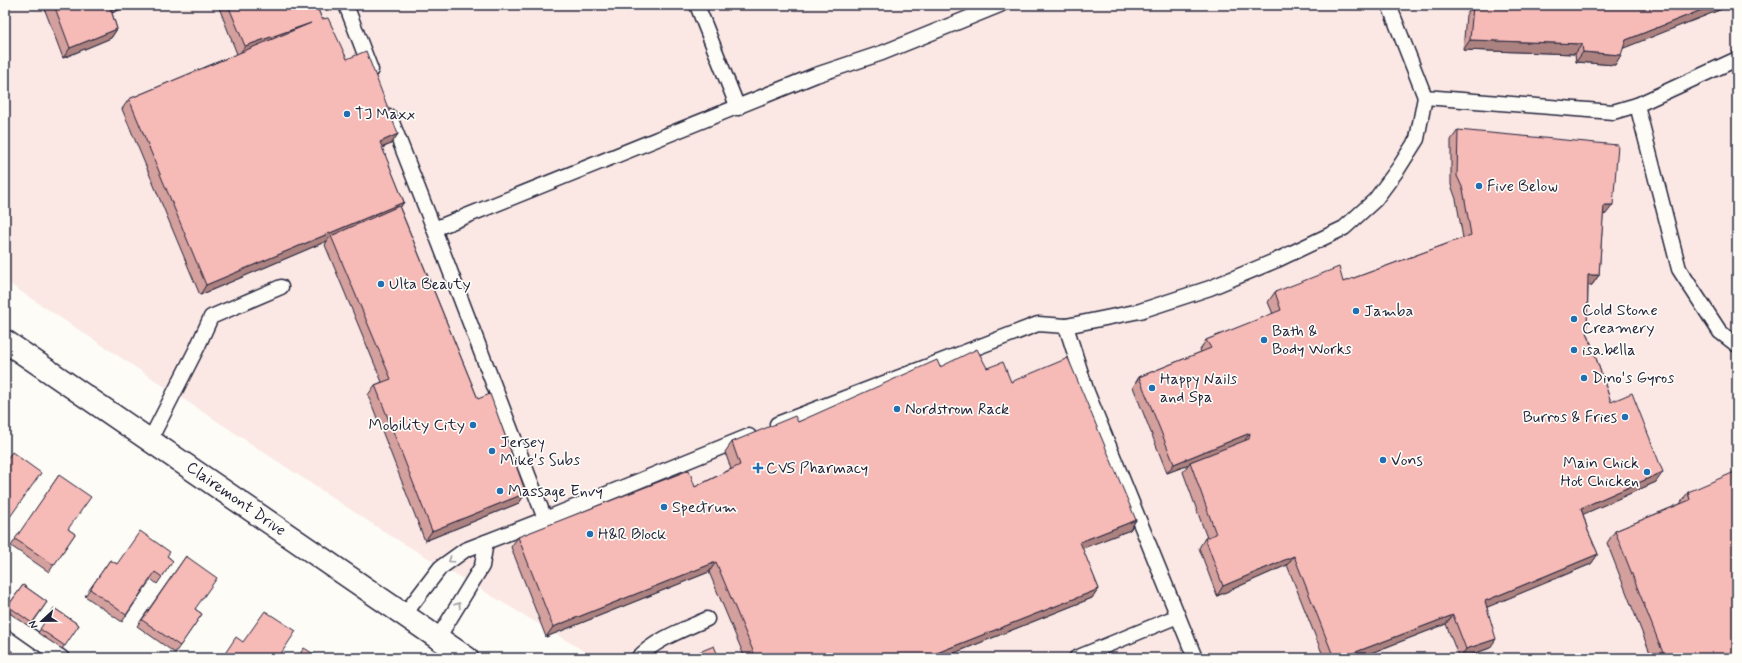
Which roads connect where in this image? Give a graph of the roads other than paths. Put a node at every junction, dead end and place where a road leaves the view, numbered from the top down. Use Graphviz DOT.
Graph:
graph roads {
  1 [pos="346,5"];
  2 [pos="697,5"];
  3 [pos="1000,5"];
  4 [pos="1389,5"];
  5 [pos="1737,59"];
  6 [pos="375,79"];
  7 [pos="1425,97"];
  8 [pos="384,101"];
  9 [pos="1637,105"];
  10 [pos="738,108"];
  11 [pos="434,229"];
  12 [pos="281,287"];
  13 [pos="1066,326"];
  14 [pos="5,341"];
  15 [pos="1737,345"];
  16 [pos="150,440"];
  17 [pos="545,519"];
  18 [pos="486,542"];
  19 [pos="404,615"];
  20 [pos="1178,616"];
  21 [pos="5,618"];
  22 [pos="707,619"];
  23 [pos="438,638"];
  24 [pos="62,658"];
  25 [pos="467,658"];
  26 [pos="638,658"];
  27 [pos="1076,658"];
  28 [pos="1195,658"];
  1 -- 6 [label="lane"];
  2 -- 10 [label="lane"];
  3 -- 10 [label="lane"];
  4 -- 7 [label="lane"];
  5 -- 9 [label="lane"];
  7 -- 9 [label="lane"];
  7 -- 13 [label="lane"];
  8 -- 11 [label="lane"];
  9 -- 15 [label="lane"];
  10 -- 11 [label="lane"];
  11 -- 17 [label="lane"];
  12 -- 16 [label="lane"];
  13 -- 17 [label="lane"];
  13 -- 20 [label="lane"];
  14 -- 16 [label="main road, Clairemont Drive"];
  16 -- 19 [label="main road, Clairemont Drive"];
  17 -- 18 [label="lane"];
  18 -- 19 [label="lane, one-way"];
  23 -- 18 [label="lane, one-way"];
  19 -- 23 [label="main road, Clairemont Drive"];
  20 -- 27 [label="lane"];
  20 -- 28 [label="lane"];
  21 -- 24 [label="lane"];
  22 -- 26 [label="lane"];
  23 -- 25 [label="main road, Clairemont Drive"];
}
